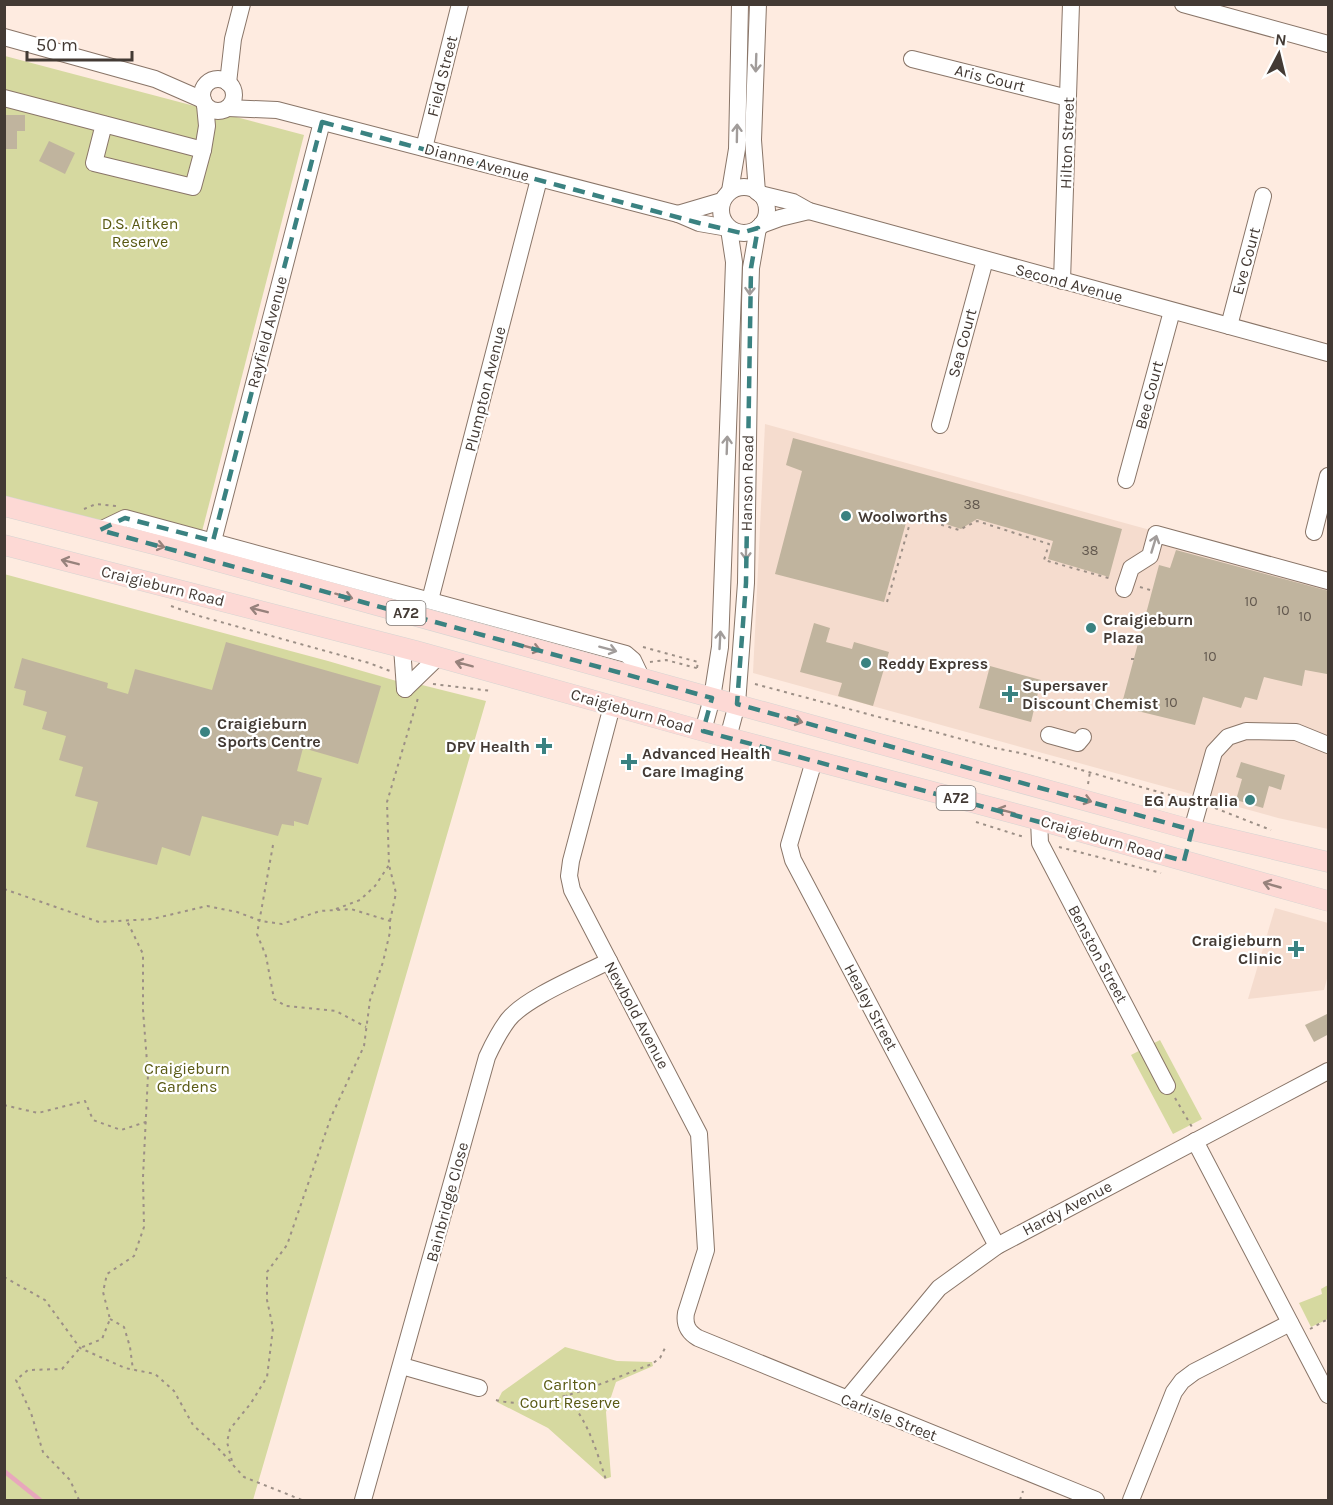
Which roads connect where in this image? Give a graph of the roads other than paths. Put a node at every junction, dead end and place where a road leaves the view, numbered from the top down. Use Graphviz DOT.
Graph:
graph roads {
  1 [pos="242,4"];
  2 [pos="460,4"];
  3 [pos="740,4"];
  4 [pos="758,4"];
  5 [pos="1071,4"];
  6 [pos="1183,4"];
  7 [pos="6,43"];
  8 [pos="1329,44"];
  9 [pos="912,59"];
  10 [pos="155,79"];
  11 [pos="221,84"];
  12 [pos="4,98"];
  13 [pos="1068,98"];
  14 [pos="204,103"];
  15 [pos="226,109"];
  16 [pos="277,110"];
  17 [pos="322,122"];
  18 [pos="104,124"];
  19 [pos="204,144"];
  20 [pos="424,148"];
  21 [pos="539,179"];
  22 [pos="758,193"];
  23 [pos="726,196"];
  24 [pos="1263,196"];
  25 [pos="809,211"];
  26 [pos="678,214"];
  27 [pos="760,226"];
  28 [pos="729,228"];
  29 [pos="985,260"];
  30 [pos="1062,281"];
  31 [pos="1172,311"];
  32 [pos="1229,326"];
  33 [pos="1329,353"];
  34 [pos="940,425"];
  35 [pos="1329,476"];
  36 [pos="1126,480"];
  37 [pos="4,506"];
  38 [pos="100,530"];
  39 [pos="1314,532"];
  40 [pos="213,542"];
  41 [pos="4,545"];
  42 [pos="1329,581"];
  43 [pos="1125,586"];
  44 [pos="430,600"];
  45 [pos="402,647"];
  46 [pos="438,657"];
  47 [pos="638,671"];
  48 [pos="712,698"];
  49 [pos="737,704"];
  50 [pos="612,706"];
  51 [pos="703,731"];
  52 [pos="1048,735"];
  53 [pos="1083,737"];
  54 [pos="728,738"];
  55 [pos="1324,744"];
  56 [pos="814,761"];
  57 [pos="1039,820"];
  58 [pos="1192,830"];
  59 [pos="1184,861"];
  60 [pos="1329,862"];
  61 [pos="1329,901"];
  62 [pos="609,961"];
  63 [pos="1329,1071"];
  64 [pos="1167,1086"];
  65 [pos="1195,1141"];
  66 [pos="997,1246"];
  67 [pos="687,1327"];
  68 [pos="1297,1328"];
  69 [pos="402,1366"];
  70 [pos="479,1388"];
  71 [pos="1329,1395"];
  72 [pos="847,1400"];
  73 [pos="363,1500"];
  74 [pos="1096,1500"];
  75 [pos="1131,1500"];
  1 -- 11 [label="street"];
  2 -- 20 [label="street, Field Street"];
  23 -- 3 [label="street, one-way"];
  4 -- 22 [label="street, one-way"];
  5 -- 13 [label="street, Hilton Street"];
  6 -- 8 [label="street"];
  7 -- 10 [label="street, Dianne Avenue"];
  9 -- 13 [label="street, Aris Court"];
  10 -- 11 [label="street, Dianne Avenue"];
  10 -- 14 [label="street, Dianne Avenue"];
  11 -- 14 [label="street"];
  11 -- 15 [label="street"];
  11 -- 16 [label="street, Dianne Avenue"];
  12 -- 18 [label="street"];
  13 -- 30 [label="street, Hilton Street"];
  14 -- 15 [label="street"];
  14 -- 19 [label="street"];
  15 -- 16 [label="street, Dianne Avenue"];
  15 -- 19 [label="street"];
  16 -- 17 [label="street, Dianne Avenue"];
  17 -- 20 [label="street, Dianne Avenue"];
  17 -- 40 [label="street, Rayfield Avenue"];
  18 -- 19 [label="street"];
  18 -- 19 [label="street"];
  20 -- 21 [label="street, Dianne Avenue"];
  21 -- 26 [label="street, Dianne Avenue"];
  21 -- 44 [label="street, Plumpton Avenue"];
  22 -- 23 [label="street"];
  22 -- 25 [label="street, Second Avenue"];
  22 -- 27 [label="street"];
  23 -- 26 [label="street"];
  23 -- 28 [label="street"];
  24 -- 32 [label="street, Eve Court"];
  25 -- 27 [label="street, Second Avenue"];
  25 -- 29 [label="street, Second Avenue"];
  26 -- 28 [label="street, Dianne Avenue"];
  27 -- 28 [label="street"];
  27 -- 49 [label="street, Hanson Road, one-way"];
  48 -- 28 [label="street, Hanson Road, one-way"];
  29 -- 30 [label="street, Second Avenue"];
  29 -- 34 [label="street, Sea Court"];
  30 -- 31 [label="street, Second Avenue"];
  31 -- 32 [label="street, Second Avenue"];
  31 -- 36 [label="street, Bee Court"];
  32 -- 33 [label="street, Second Avenue"];
  35 -- 39 [label="street"];
  37 -- 38 [label="main road, Craigieburn Road / A72"];
  38 -- 40 [label="street, Craigieburn Road"];
  38 -- 47 [label="main road, Craigieburn Road / A72, one-way"];
  40 -- 44 [label="street, Craigieburn Road"];
  45 -- 41 [label="main road, Craigieburn Road / A72, one-way"];
  43 -- 42 [label="street, one-way"];
  44 -- 47 [label="street, Craigieburn Road, one-way"];
  45 -- 46 [label="main road, Craigieburn Road / A72"];
  45 -- 46 [label="street"];
  50 -- 46 [label="main road, Craigieburn Road / A72, one-way"];
  47 -- 48 [label="main road, Craigieburn Road / A72"];
  48 -- 49 [label="main road, Craigieburn Road / A72"];
  48 -- 51 [label="street, Hanson Road"];
  49 -- 54 [label="street, Hanson Road"];
  49 -- 58 [label="main road, Craigieburn Road / A72, one-way"];
  50 -- 51 [label="main road, Craigieburn Road / A72"];
  50 -- 62 [label="street, Newbold Avenue"];
  51 -- 54 [label="main road, Craigieburn Road / A72"];
  52 -- 53 [label="street"];
  54 -- 56 [label="main road, Craigieburn Road / A72"];
  55 -- 58 [label="street"];
  57 -- 56 [label="main road, Craigieburn Road / A72, one-way"];
  56 -- 66 [label="street, Healey Street"];
  57 -- 59 [label="main road, Craigieburn Road / A72"];
  57 -- 64 [label="street, Benston Street"];
  58 -- 59 [label="main road"];
  58 -- 60 [label="main road, Craigieburn Road / A72"];
  61 -- 59 [label="main road, Craigieburn Road / A72, one-way"];
  62 -- 67 [label="street, Newbold Avenue"];
  62 -- 69 [label="street, Bainbridge Close"];
  63 -- 65 [label="street, Hardy Avenue"];
  65 -- 66 [label="street, Hardy Avenue"];
  65 -- 68 [label="street"];
  66 -- 72 [label="street, Hardy Avenue"];
  67 -- 72 [label="street, Carlisle Street"];
  68 -- 71 [label="street"];
  68 -- 75 [label="street"];
  69 -- 70 [label="street"];
  69 -- 73 [label="street, Bainbridge Close"];
  72 -- 74 [label="street, Carlisle Street"];
}
